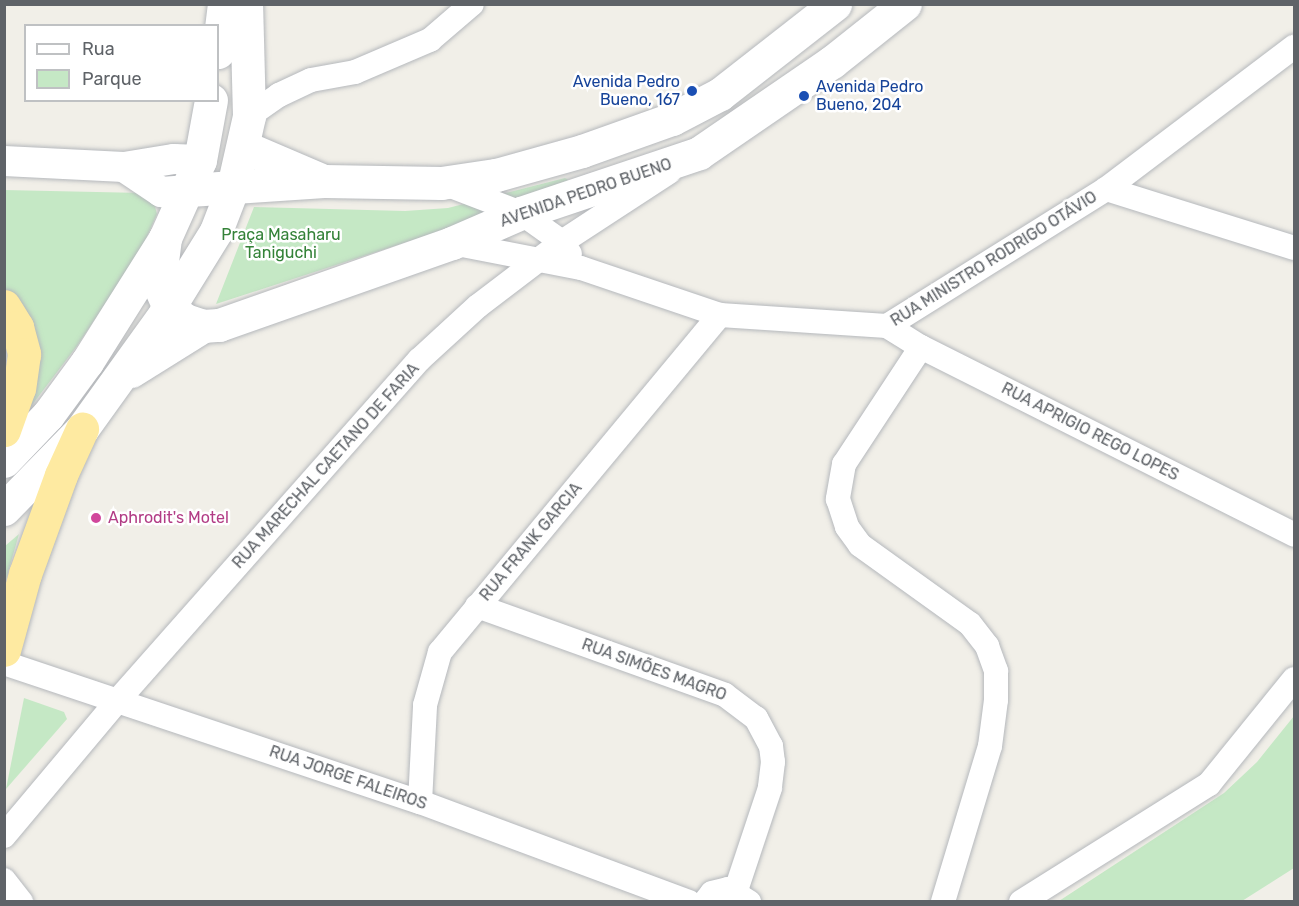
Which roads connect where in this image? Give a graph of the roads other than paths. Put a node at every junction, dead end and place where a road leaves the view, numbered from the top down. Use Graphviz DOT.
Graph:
graph roads {
  1 [pos="224,4"];
  2 [pos="246,4"];
  3 [pos="472,4"];
  4 [pos="835,4"];
  5 [pos="905,4"];
  6 [pos="219,44"];
  7 [pos="1294,47"];
  8 [pos="211,102"];
  9 [pos="247,132"];
  10 [pos="699,153"];
  11 [pos="4,161"];
  12 [pos="195,175"];
  13 [pos="324,181"];
  14 [pos="441,183"];
  15 [pos="233,187"];
  16 [pos="1107,189"];
  17 [pos="521,213"];
  18 [pos="165,238"];
  19 [pos="562,242"];
  20 [pos="452,243"];
  21 [pos="1294,248"];
  22 [pos="536,262"];
  23 [pos="580,268"];
  24 [pos="4,306"];
  25 [pos="169,308"];
  26 [pos="720,315"];
  27 [pos="203,326"];
  28 [pos="887,326"];
  29 [pos="921,347"];
  30 [pos="116,380"];
  31 [pos="82,429"];
  32 [pos="4,430"];
  33 [pos="4,461"];
  34 [pos="4,509"];
  35 [pos="1294,535"];
  36 [pos="477,606"];
  37 [pos="4,650"];
  38 [pos="4,663"];
  39 [pos="1294,679"];
  40 [pos="119,699"];
  41 [pos="420,802"];
  42 [pos="4,836"];
  43 [pos="4,880"];
  44 [pos="743,896"];
  45 [pos="21,902"];
  46 [pos="689,902"];
  47 [pos="705,902"];
  48 [pos="943,902"];
  49 [pos="1021,902"];
  1 -- 6 [label="main road"];
  2 -- 9 [label="main road"];
  3 -- 9 [label="street"];
  4 -- 14 [label="main road"];
  5 -- 10 [label="main road, AVENIDA PEDRO BUENO"];
  7 -- 16 [label="street, RUA MINISTRO RODRIGO OTÁVIO"];
  8 -- 12 [label="main road"];
  9 -- 13 [label="main road"];
  9 -- 15 [label="main road"];
  10 -- 17 [label="main road, AVENIDA PEDRO BUENO"];
  10 -- 19 [label="street, RUA MARECHAL CAETANO DE FARIA"];
  11 -- 12 [label="street"];
  12 -- 15 [label="main road"];
  12 -- 18 [label="main road"];
  13 -- 14 [label="main road"];
  13 -- 15 [label="main road"];
  14 -- 17 [label="street"];
  15 -- 25 [label="main road"];
  16 -- 21 [label="street"];
  16 -- 28 [label="street, RUA MINISTRO RODRIGO OTÁVIO"];
  17 -- 19 [label="street"];
  17 -- 20 [label="main road, AVENIDA PEDRO BUENO"];
  18 -- 25 [label="main road"];
  18 -- 33 [label="main road"];
  19 -- 22 [label="street, RUA MARECHAL CAETANO DE FARIA"];
  19 -- 23 [label="street"];
  20 -- 22 [label="street, RUA MINISTRO RODRIGO OTÁVIO"];
  20 -- 27 [label="main road, AVENIDA PEDRO BUENO"];
  22 -- 23 [label="street, RUA MINISTRO RODRIGO OTÁVIO"];
  22 -- 40 [label="street, RUA MARECHAL CAETANO DE FARIA"];
  23 -- 26 [label="street, RUA MINISTRO RODRIGO OTÁVIO"];
  24 -- 32 [label="highway"];
  25 -- 27 [label="main road"];
  25 -- 30 [label="main road"];
  26 -- 28 [label="street, RUA MINISTRO RODRIGO OTÁVIO"];
  26 -- 36 [label="street, RUA FRANK GARCIA"];
  27 -- 30 [label="main road"];
  28 -- 29 [label="street, RUA APRIGIO REGO LOPES"];
  29 -- 35 [label="street, RUA APRIGIO REGO LOPES"];
  29 -- 48 [label="street"];
  30 -- 31 [label="main road"];
  31 -- 34 [label="main road"];
  31 -- 37 [label="highway"];
  36 -- 41 [label="street, RUA FRANK GARCIA"];
  36 -- 44 [label="street, RUA SIMÕES MAGRO"];
  38 -- 40 [label="street, RUA JORGE FALEIROS"];
  39 -- 49 [label="street"];
  40 -- 41 [label="street, RUA JORGE FALEIROS"];
  40 -- 42 [label="street, RUA MARECHAL CAETANO DE FARIA"];
  41 -- 46 [label="street, RUA JORGE FALEIROS"];
  43 -- 45 [label="street"];
  44 -- 47 [label="street"];
}
